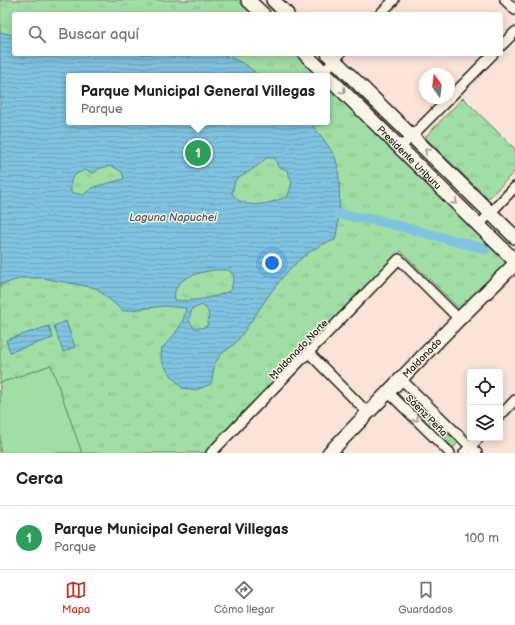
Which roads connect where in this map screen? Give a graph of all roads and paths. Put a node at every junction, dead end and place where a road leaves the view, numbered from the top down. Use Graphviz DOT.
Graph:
graph roads {
  1 [pos="248,0"];
  2 [pos="273,0"];
  3 [pos="394,0"];
  4 [pos="505,0"];
  5 [pos="515,10"];
  6 [pos="261,12"];
  7 [pos="285,12"];
  8 [pos="382,12"];
  9 [pos="515,32"];
  10 [pos="503,44"];
  11 [pos="307,56"];
  12 [pos="334,56"];
  13 [pos="491,56"];
  14 [pos="324,72"];
  15 [pos="330,78"];
  16 [pos="411,136"];
  17 [pos="400,148"];
  18 [pos="515,187"];
  19 [pos="491,212"];
  20 [pos="479,225"];
  21 [pos="515,237"];
  22 [pos="515,261"];
  23 [pos="515,264"];
  24 [pos="459,319"];
  25 [pos="309,353"];
  26 [pos="401,378"];
  27 [pos="388,392"];
  28 [pos="515,400"];
  29 [pos="368,413"];
  30 [pos="503,413"];
  31 [pos="477,441"];
  32 [pos="471,451"];
  33 [pos="211,453"];
  34 [pos="329,453"];
  35 [pos="450,453"];
  1 -- 6 [label="street"];
  2 -- 7 [label="street"];
  3 -- 8 [label="street"];
  4 -- 5 [label="street"];
  9 -- 10 [label="street"];
  11 -- 14 [label="street, Presidente Uriburu"];
  12 -- 14 [label="street"];
  12 -- 16 [label="street, Presidente Uriburu"];
  13 -- 16 [label="street"];
  15 -- 17 [label="street, Presidente Uriburu, one-way"];
  16 -- 17 [label="street"];
  19 -- 16 [label="street, Presidente Uriburu, one-way"];
  17 -- 20 [label="street, Presidente Uriburu, one-way"];
  18 -- 19 [label="street"];
  19 -- 20 [label="street"];
  19 -- 21 [label="street, Presidente Uriburu"];
  20 -- 22 [label="street, Presidente Uriburu"];
  23 -- 24 [label="street, Maldonado"];
  24 -- 25 [label="street, Maldonado Norte"];
  24 -- 26 [label="street, Maldonado"];
  25 -- 29 [label="street"];
  25 -- 33 [label="street, Maldonado Norte"];
  26 -- 27 [label="street, Maldonado"];
  26 -- 32 [label="street, Sáenz Peña"];
  27 -- 29 [label="street, Maldonado"];
  27 -- 35 [label="street, Sáenz Peña, one-way"];
  28 -- 30 [label="street"];
  29 -- 34 [label="street, Maldonado"];
  31 -- 32 [label="street"];
}
